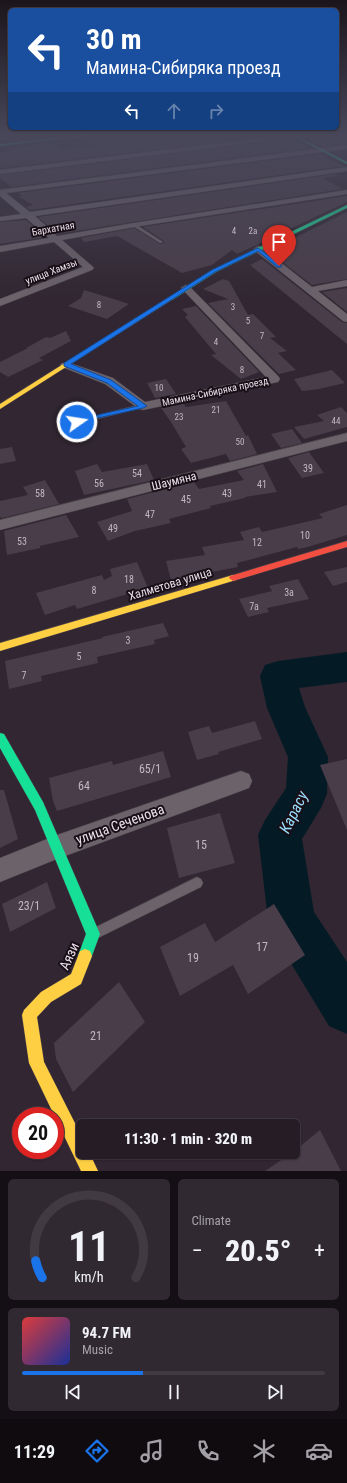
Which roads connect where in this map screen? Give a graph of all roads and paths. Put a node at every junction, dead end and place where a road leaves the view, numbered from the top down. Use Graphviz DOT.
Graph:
graph roads {
  1 [pos="18,190"];
  2 [pos="204,190"];
  3 [pos="0,192"];
  4 [pos="347,192"];
  5 [pos="347,206"];
  6 [pos="28,215"];
  7 [pos="0,219"];
  8 [pos="134,225"];
  9 [pos="56,239"];
  10 [pos="161,242"];
  11 [pos="0,249"];
  12 [pos="258,249"];
  13 [pos="347,283"];
  14 [pos="186,288"];
  15 [pos="310,290"];
  16 [pos="0,303"];
  17 [pos="347,319"];
  18 [pos="66,365"];
  19 [pos="143,406"];
  20 [pos="0,407"];
  21 [pos="77,422"];
  22 [pos="347,438"];
  23 [pos="0,525"];
  24 [pos="347,544"];
  25 [pos="0,647"];
  26 [pos="0,738"];
  27 [pos="241,780"];
  28 [pos="57,847"];
  29 [pos="0,870"];
  30 [pos="197,883"];
  31 [pos="94,934"];
  32 [pos="90,1171"];
  1 -- 3 [label="street"];
  2 -- 6 [label="street"];
  3 -- 6 [label="street, улица Хамзы"];
  4 -- 8 [label="street, Бархатная"];
  5 -- 12 [label="street"];
  6 -- 7 [label="street"];
  6 -- 9 [label="street, улица Хамзы"];
  8 -- 9 [label="street, Бархатная"];
  8 -- 10 [label="lane"];
  9 -- 11 [label="street, Бархатная"];
  9 -- 16 [label="street, улица Хамзы"];
  12 -- 14 [label="street"];
  12 -- 15 [label="street"];
  13 -- 15 [label="street"];
  14 -- 18 [label="street"];
  14 -- 19 [label="street, Мамина-Сибиряка проезд"];
  15 -- 17 [label="street"];
  18 -- 19 [label="street"];
  18 -- 20 [label="street"];
  19 -- 21 [label="lane"];
  22 -- 23 [label="street, Шаумяна"];
  24 -- 25 [label="street, Халметова улица"];
  26 -- 28 [label="street, Аязи"];
  27 -- 28 [label="street, улица Сеченова"];
  28 -- 29 [label="street, улица Сеченова"];
  28 -- 31 [label="street, Аязи"];
  30 -- 31 [label="lane"];
  31 -- 32 [label="street, Аязи"];
}
